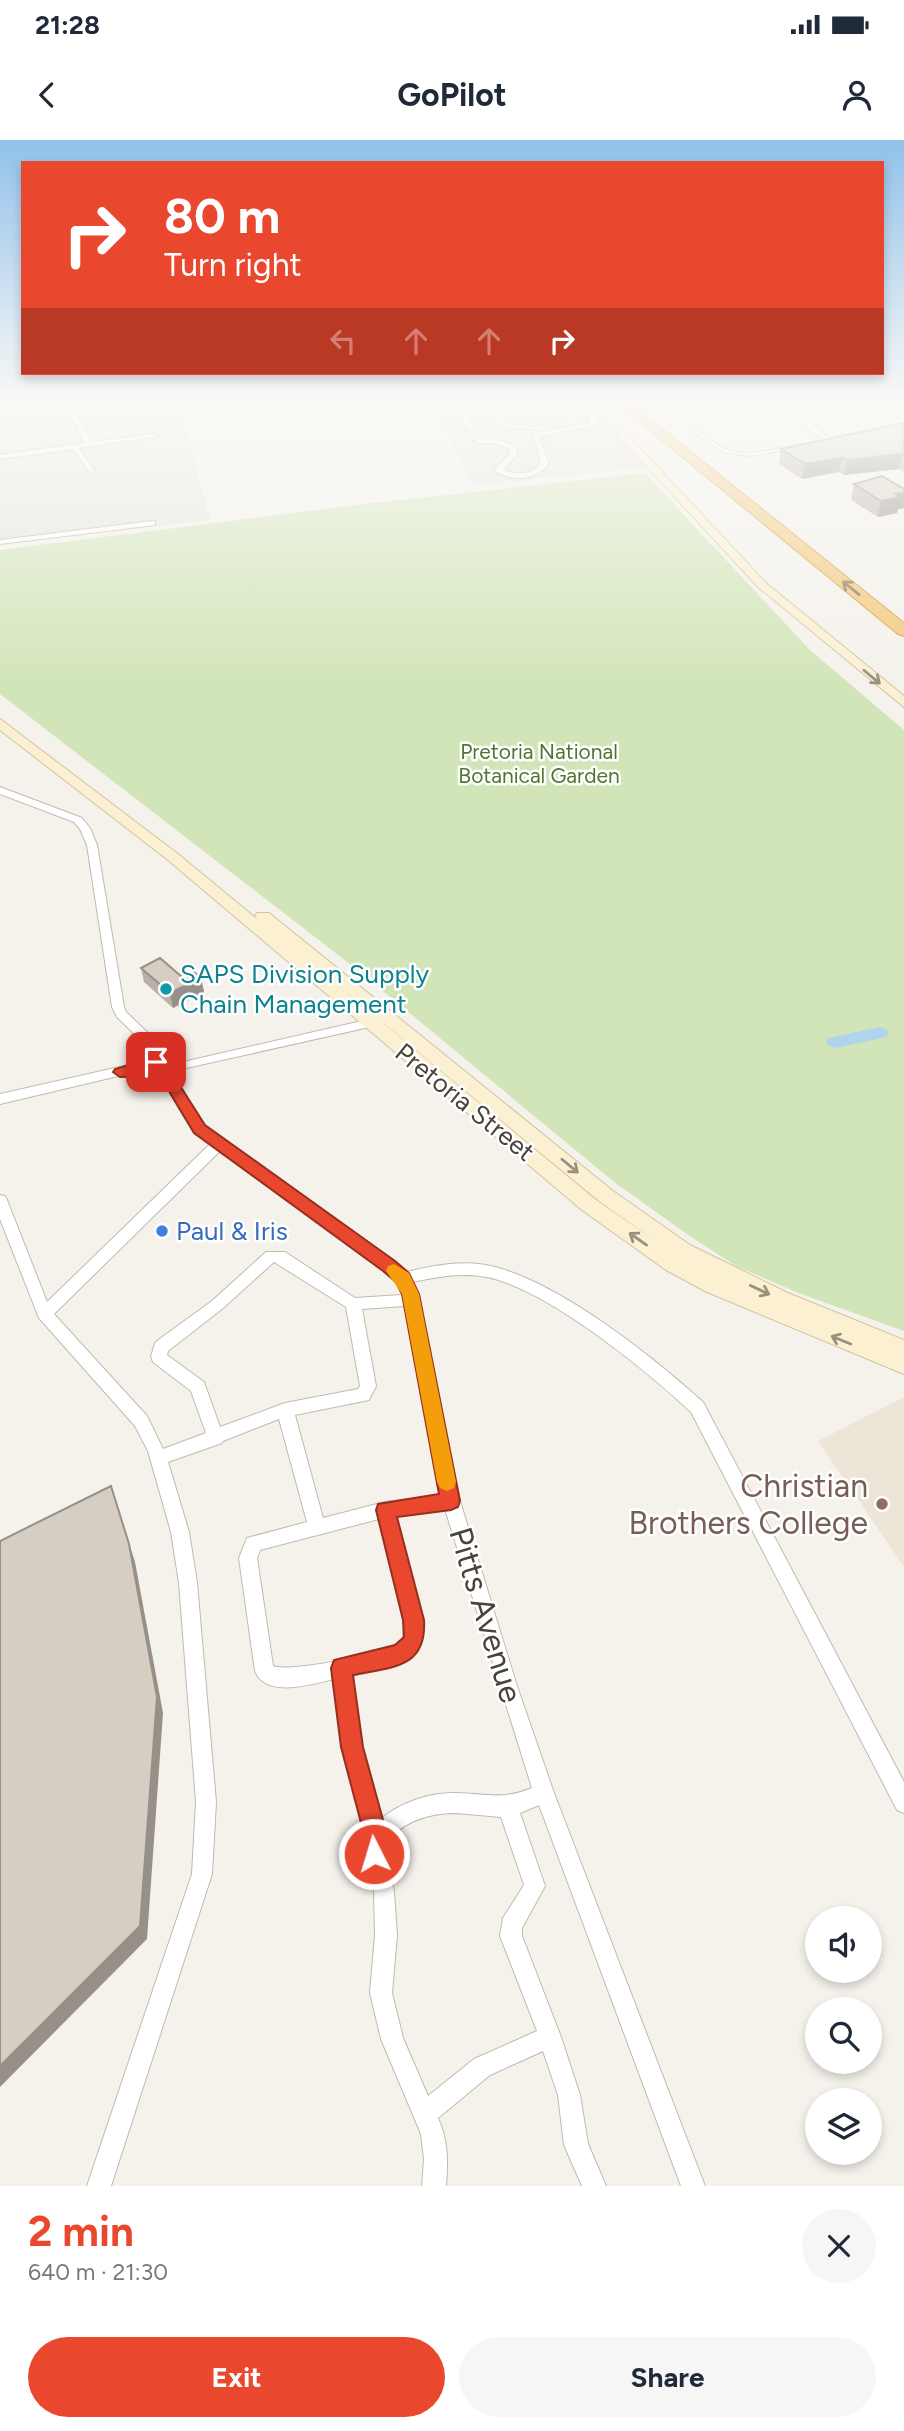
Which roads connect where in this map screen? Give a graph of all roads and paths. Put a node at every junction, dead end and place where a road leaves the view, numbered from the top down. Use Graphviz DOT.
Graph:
graph roads {
  1 [pos="679,495"];
  2 [pos="737,495"];
  3 [pos="757,495"];
  4 [pos="152,523"];
  5 [pos="1,539"];
  6 [pos="763,586"];
  7 [pos="904,612"];
  8 [pos="904,631"];
  9 [pos="904,703"];
  10 [pos="0,711"];
  11 [pos="904,720"];
  12 [pos="0,723"];
  13 [pos="0,790"];
  14 [pos="377,1019"];
  15 [pos="169,1065"];
  16 [pos="0,1099"];
  17 [pos="218,1144"];
  18 [pos="0,1200"];
  19 [pos="402,1278"];
  20 [pos="411,1300"];
  21 [pos="353,1304"];
  22 [pos="44,1314"];
  23 [pos="904,1349"];
  24 [pos="904,1365"];
  25 [pos="285,1410"];
  26 [pos="216,1438"];
  27 [pos="158,1458"];
  28 [pos="451,1501"];
  29 [pos="385,1510"];
  30 [pos="317,1527"];
  31 [pos="342,1668"];
  32 [pos="544,1793"];
  33 [pos="904,1803"];
  34 [pos="507,1806"];
  35 [pos="376,1838"];
  36 [pos="550,2037"];
  37 [pos="425,2113"];
  38 [pos="99,2186"];
  39 [pos="434,2186"];
  40 [pos="594,2186"];
  41 [pos="693,2186"];
  1 -- 6 [label="main road"];
  8 -- 2 [label="highway, one-way"];
  3 -- 7 [label="highway"];
  4 -- 5 [label="street"];
  6 -- 9 [label="main road, one-way"];
  6 -- 11 [label="main road"];
  10 -- 14 [label="main road, Pretoria Street"];
  12 -- 14 [label="main road, Pretoria Street"];
  13 -- 15 [label="street"];
  14 -- 15 [label="street"];
  14 -- 23 [label="main road, Pretoria Street, one-way"];
  24 -- 14 [label="main road, Pretoria Street, one-way"];
  15 -- 16 [label="street"];
  15 -- 17 [label="street, Pitts Avenue"];
  17 -- 19 [label="street, Pitts Avenue"];
  17 -- 22 [label="street"];
  18 -- 22 [label="street"];
  19 -- 20 [label="street, Pitts Avenue"];
  19 -- 33 [label="street"];
  20 -- 21 [label="street"];
  20 -- 28 [label="street, Pitts Avenue"];
  21 -- 25 [label="street"];
  21 -- 26 [label="street"];
  22 -- 27 [label="street"];
  25 -- 26 [label="street"];
  25 -- 30 [label="street"];
  26 -- 27 [label="street"];
  27 -- 38 [label="street"];
  28 -- 29 [label="street"];
  28 -- 32 [label="street, Pitts Avenue"];
  29 -- 30 [label="street"];
  29 -- 31 [label="street"];
  30 -- 31 [label="street"];
  31 -- 35 [label="street"];
  32 -- 34 [label="street"];
  32 -- 41 [label="street, Pitts Avenue"];
  34 -- 35 [label="street"];
  34 -- 36 [label="street"];
  35 -- 37 [label="street"];
  36 -- 37 [label="street"];
  36 -- 40 [label="street"];
  37 -- 39 [label="street"];
}
